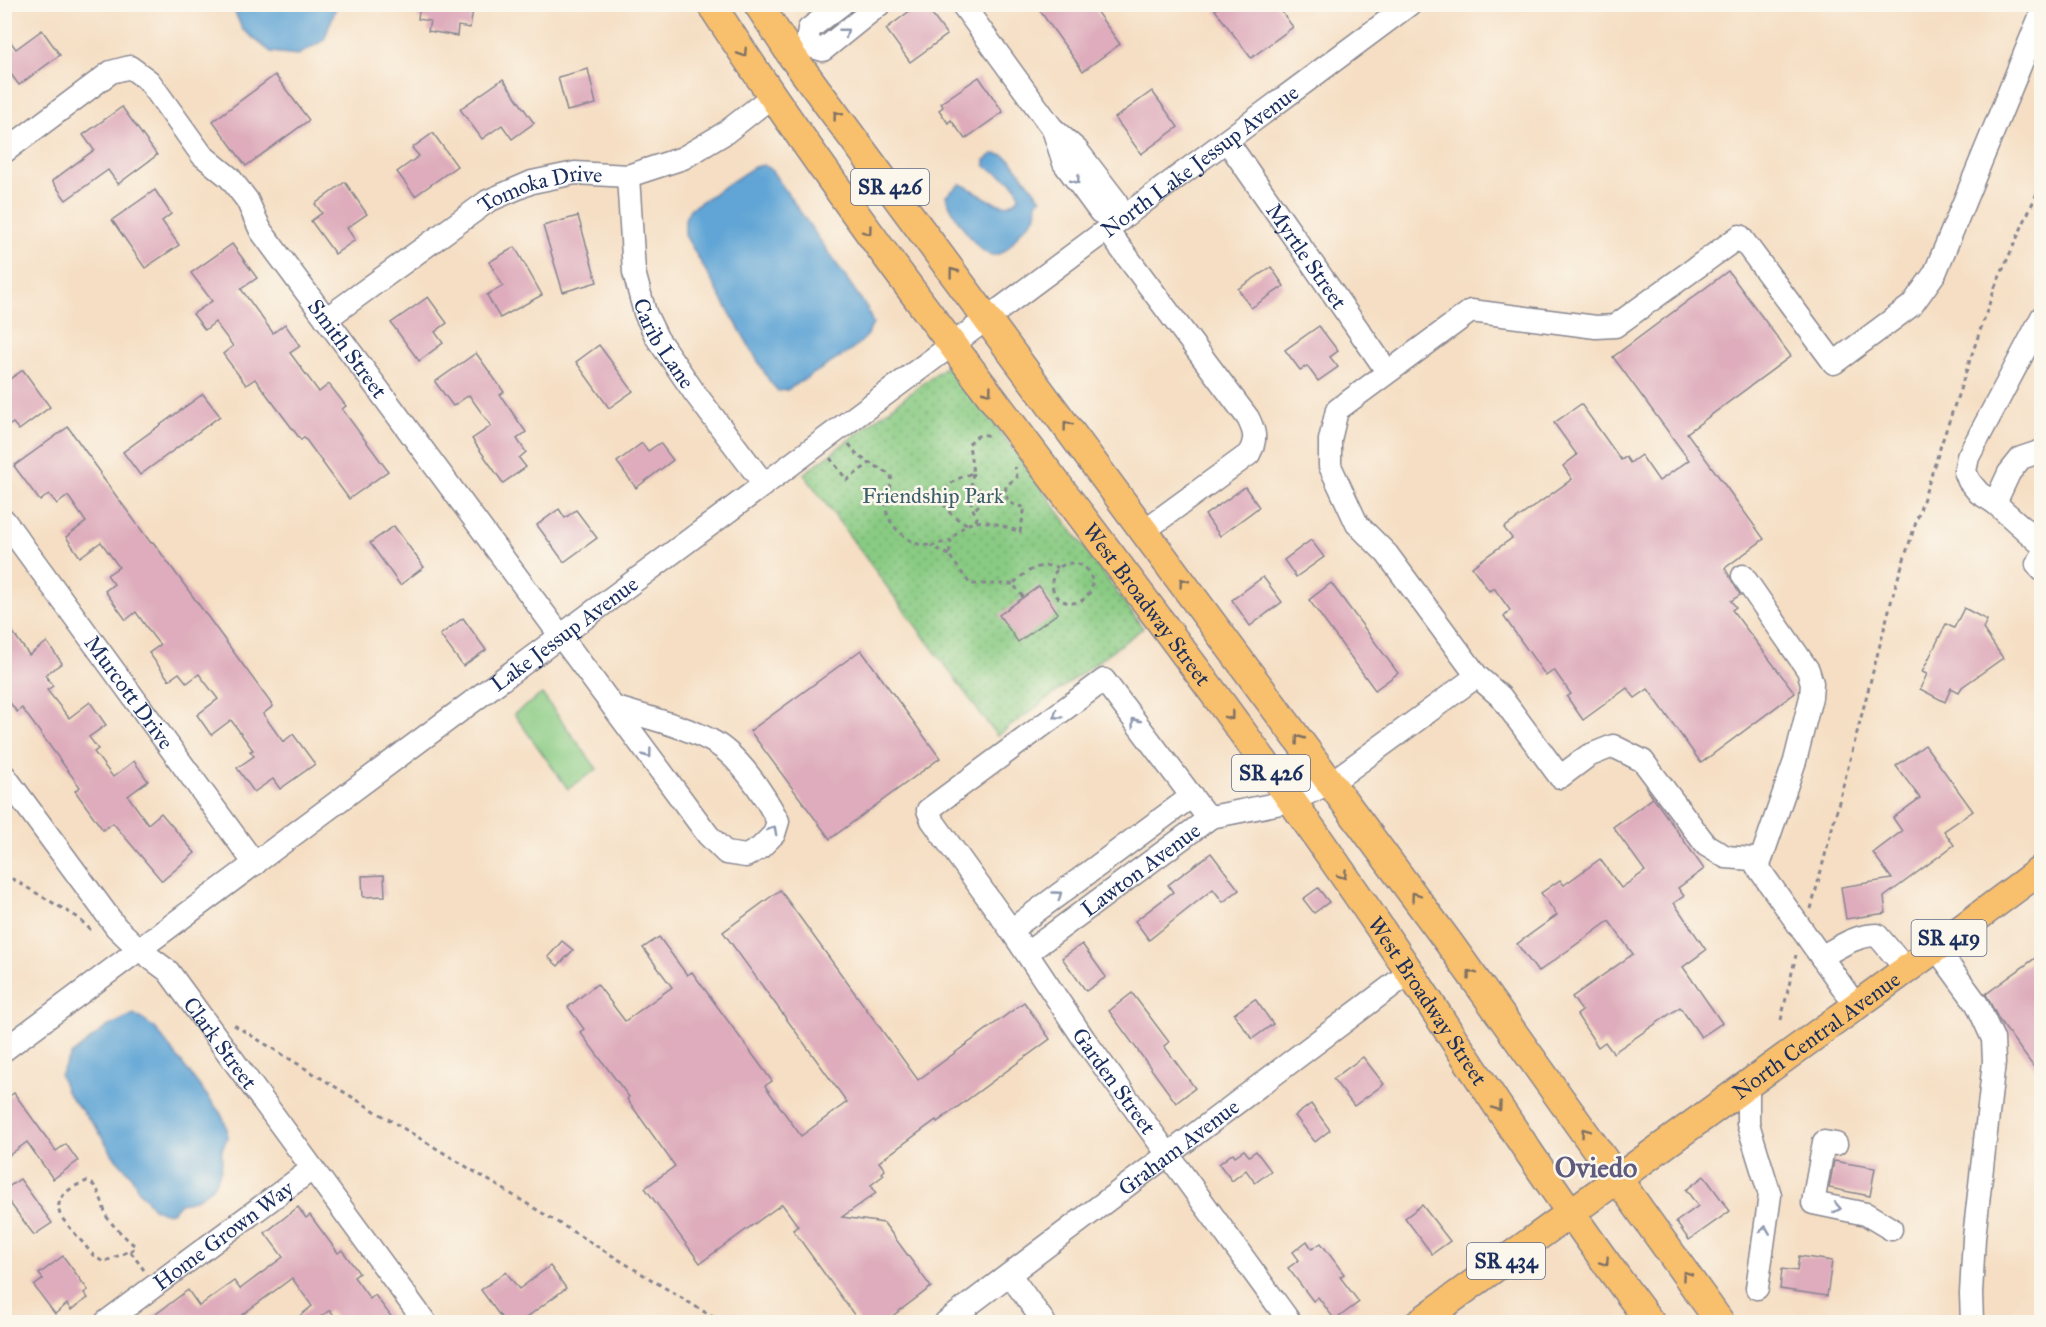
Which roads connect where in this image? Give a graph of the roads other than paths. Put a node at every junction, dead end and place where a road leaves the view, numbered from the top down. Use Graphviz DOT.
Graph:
graph roads {
  1 [pos="711,4"];
  2 [pos="758,4"];
  3 [pos="842,4"];
  4 [pos="880,4"];
  5 [pos="962,4"];
  6 [pos="1410,4"];
  7 [pos="2042,12"];
  8 [pos="800,51"];
  9 [pos="771,97"];
  10 [pos="1227,141"];
  11 [pos="4,152"];
  12 [pos="628,176"];
  13 [pos="1113,225"];
  14 [pos="2042,317"];
  15 [pos="988,319"];
  16 [pos="326,320"];
  17 [pos="953,344"];
  18 [pos="1387,371"];
  19 [pos="2042,451"];
  20 [pos="764,484"];
  21 [pos="1995,503"];
  22 [pos="4,520"];
  23 [pos="1144,530"];
  24 [pos="2042,544"];
  25 [pos="2042,556"];
  26 [pos="2042,570"];
  27 [pos="1743,576"];
  28 [pos="561,637"];
  29 [pos="1477,676"];
  30 [pos="613,707"];
  31 [pos="4,775"];
  32 [pos="1332,783"];
  33 [pos="1192,796"];
  34 [pos="1291,801"];
  35 [pos="1211,817"];
  36 [pos="255,864"];
  37 [pos="1758,868"];
  38 [pos="2038,878"];
  39 [pos="1011,930"];
  40 [pos="1936,948"];
  41 [pos="140,950"];
  42 [pos="1027,953"];
  43 [pos="1821,957"];
  44 [pos="1906,969"];
  45 [pos="1410,972"];
  46 [pos="1856,1005"];
  47 [pos="4,1050"];
  48 [pos="1748,1085"];
  49 [pos="1836,1144"];
  50 [pos="1168,1154"];
  51 [pos="312,1169"];
  52 [pos="1619,1180"];
  53 [pos="1572,1213"];
  54 [pos="1891,1228"];
  55 [pos="1010,1275"];
  56 [pos="1757,1288"];
  57 [pos="112,1321"];
  58 [pos="425,1323"];
  59 [pos="946,1323"];
  60 [pos="1044,1323"];
  61 [pos="1290,1323"];
  62 [pos="1420,1323"];
  63 [pos="1650,1323"];
  64 [pos="1720,1323"];
  65 [pos="1972,1323"];
  1 -- 9 [label="main road, West Broadway Street / SR 426, one-way"];
  2 -- 8 [label="main road, West Broadway Street / SR 426"];
  3 -- 8 [label="street"];
  8 -- 4 [label="street, one-way"];
  5 -- 13 [label="street"];
  6 -- 10 [label="street, North Lake Jessup Avenue"];
  7 -- 18 [label="street"];
  15 -- 8 [label="main road, West Broadway Street / SR 426, one-way"];
  9 -- 12 [label="street, Tomoka Drive"];
  9 -- 17 [label="main road, West Broadway Street / SR 426, one-way"];
  10 -- 13 [label="street, North Lake Jessup Avenue"];
  10 -- 18 [label="street, Myrtle Street"];
  11 -- 16 [label="street, Smith Street"];
  12 -- 16 [label="street, Tomoka Drive"];
  12 -- 20 [label="street, Carib Lane"];
  13 -- 15 [label="street, North Lake Jessup Avenue"];
  13 -- 23 [label="street"];
  14 -- 21 [label="street"];
  15 -- 17 [label="street, Lake Jessup Avenue"];
  23 -- 15 [label="main road, West Broadway Street / SR 426, one-way"];
  16 -- 28 [label="street, Smith Street"];
  17 -- 20 [label="street, Lake Jessup Avenue"];
  17 -- 34 [label="main road, West Broadway Street / SR 426, one-way"];
  18 -- 29 [label="street"];
  19 -- 21 [label="street"];
  20 -- 28 [label="street, Lake Jessup Avenue"];
  21 -- 24 [label="street"];
  22 -- 36 [label="street, Murcott Drive"];
  32 -- 23 [label="main road, West Broadway Street / SR 426, one-way"];
  25 -- 26 [label="street"];
  27 -- 37 [label="street"];
  28 -- 30 [label="street, Smith Street"];
  28 -- 36 [label="street, Lake Jessup Avenue"];
  29 -- 32 [label="street, Lawton Avenue"];
  29 -- 37 [label="street"];
  30 -- 30 [label="street, Smith Street, one-way"];
  31 -- 41 [label="street, Clark Street"];
  32 -- 34 [label="street, Lawton Avenue"];
  52 -- 32 [label="main road, West Broadway Street / SR 426, one-way"];
  33 -- 35 [label="street"];
  39 -- 33 [label="street, one-way"];
  33 -- 39 [label="street, Garden Street, one-way"];
  34 -- 35 [label="street, Lawton Avenue"];
  34 -- 45 [label="main road, West Broadway Street / SR 426, one-way"];
  35 -- 42 [label="street, Lawton Avenue"];
  36 -- 41 [label="street, Lake Jessup Avenue"];
  37 -- 43 [label="street"];
  38 -- 40 [label="main road, North Central Avenue / SR 419"];
  39 -- 42 [label="street, Garden Street"];
  40 -- 44 [label="main road, North Central Avenue / SR 419"];
  40 -- 65 [label="street"];
  41 -- 47 [label="street, Lake Jessup Avenue"];
  41 -- 51 [label="street, Clark Street"];
  42 -- 50 [label="street, Garden Street"];
  43 -- 44 [label="street"];
  43 -- 46 [label="street"];
  44 -- 46 [label="main road, North Central Avenue / SR 419"];
  45 -- 50 [label="street, Graham Avenue"];
  45 -- 53 [label="main road, West Broadway Street / SR 426, one-way"];
  46 -- 48 [label="main road, North Central Avenue / SR 419"];
  48 -- 52 [label="main road, North Central Avenue / SR 419"];
  56 -- 48 [label="street, one-way"];
  49 -- 54 [label="street, one-way"];
  50 -- 55 [label="street, Graham Avenue"];
  50 -- 61 [label="street, Garden Street"];
  51 -- 57 [label="street, Home Grown Way"];
  51 -- 58 [label="street, Clark Street"];
  52 -- 53 [label="main road, SR 434"];
  64 -- 52 [label="main road, West Broadway Street, one-way"];
  53 -- 62 [label="main road, SR 434"];
  53 -- 63 [label="main road, West Broadway Street, one-way"];
  55 -- 59 [label="street, Graham Avenue"];
  55 -- 60 [label="street"];
}
